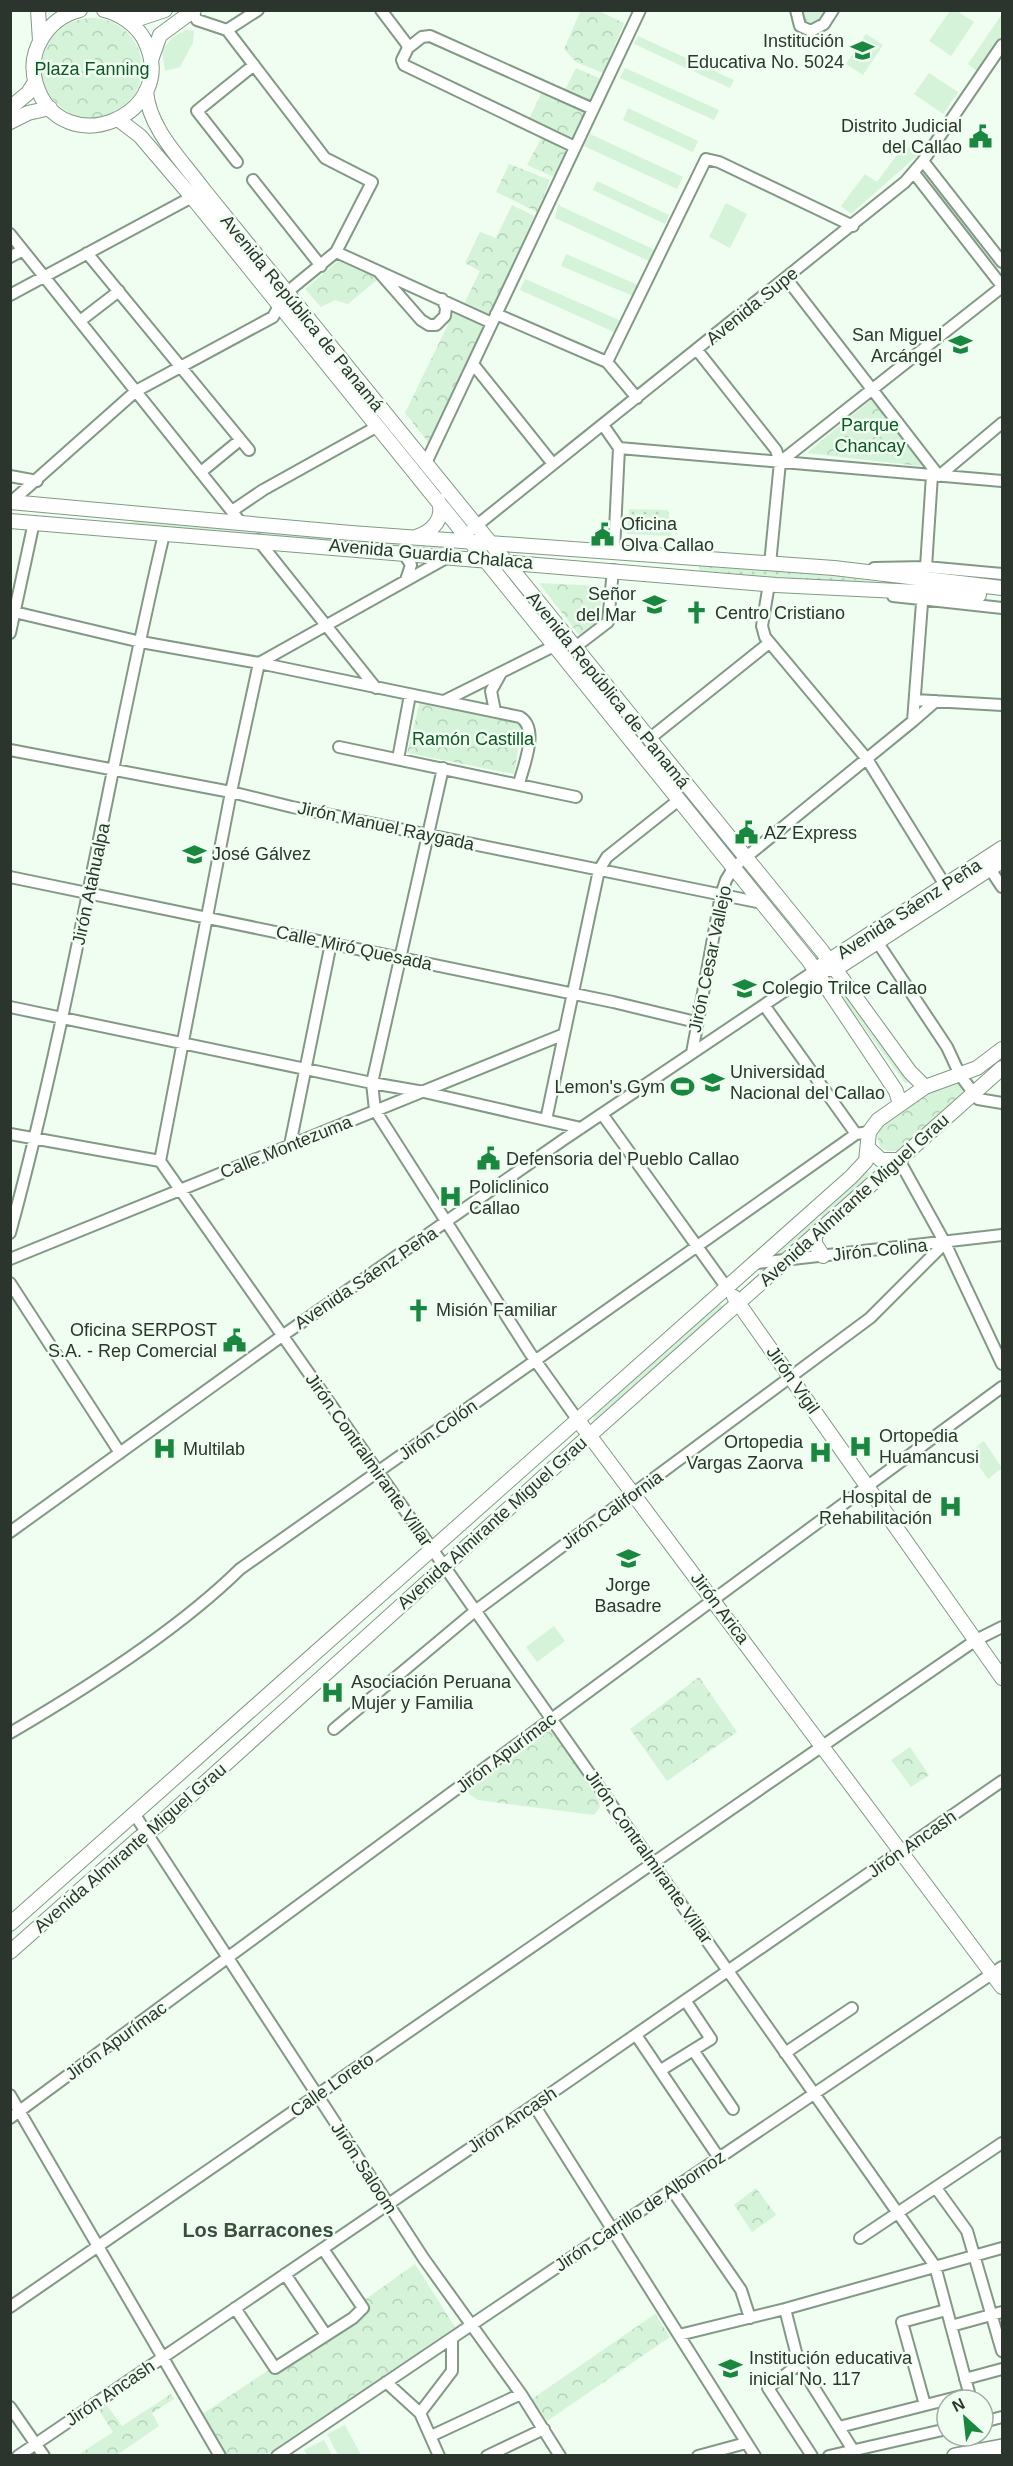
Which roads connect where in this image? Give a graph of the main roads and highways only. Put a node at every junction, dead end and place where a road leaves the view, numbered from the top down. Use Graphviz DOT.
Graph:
graph roads {
  1 [pos="38,10"];
  2 [pos="80,10"];
  3 [pos="104,10"];
  4 [pos="165,10"];
  5 [pos="193,11"];
  6 [pos="121,16"];
  7 [pos="40,42"];
  8 [pos="151,60"];
  9 [pos="35,82"];
  10 [pos="146,91"];
  11 [pos="10,108"];
  12 [pos="50,108"];
  13 [pos="119,120"];
  14 [pos="10,122"];
  15 [pos="283,300"];
  16 [pos="437,498"];
  17 [pos="11,502"];
  18 [pos="128,512"];
  19 [pos="10,521"];
  20 [pos="125,531"];
  21 [pos="471,534"];
  22 [pos="416,537"];
  23 [pos="350,540"];
  24 [pos="489,543"];
  25 [pos="693,558"];
  26 [pos="486,559"];
  27 [pos="504,561"];
  28 [pos="691,577"];
  29 [pos="996,592"];
  30 [pos="565,644"];
  31 [pos="1002,848"];
  32 [pos="1002,861"];
  33 [pos="740,863"];
  34 [pos="987,864"];
  35 [pos="874,938"];
  36 [pos="832,965"];
  37 [pos="816,970"];
  38 [pos="1002,1049"];
  39 [pos="1002,1068"];
  40 [pos="925,1087"];
  41 [pos="900,1104"];
  42 [pos="868,1148"];
  43 [pos="899,1160"];
  44 [pos="816,1209"];
  45 [pos="831,1222"];
  46 [pos="815,1236"];
  47 [pos="823,1256"];
  48 [pos="727,1288"];
  49 [pos="739,1303"];
  50 [pos="577,1419"];
  51 [pos="590,1435"];
  52 [pos="1002,1678"];
  53 [pos="268,1695"];
  54 [pos="281,1714"];
  55 [pos="10,1924"];
  56 [pos="10,1952"];
  57 [pos="997,1970"];
  58 [pos="1002,1987"];
  59 [pos="1002,2446"];
  60 [pos="956,2456"];
  1 -- 7 [label="main road"];
  2 -- 7 [label="main road"];
  3 -- 6 [label="main road"];
  4 -- 6 [label="main road"];
  5 -- 8 [label="main road"];
  6 -- 8 [label="main road"];
  7 -- 9 [label="main road"];
  8 -- 10 [label="main road"];
  9 -- 11 [label="main road"];
  9 -- 12 [label="main road"];
  10 -- 13 [label="main road"];
  10 -- 15 [label="main road, Avenida República de Panamá"];
  12 -- 13 [label="main road"];
  12 -- 14 [label="main road"];
  13 -- 15 [label="main road, Avenida República de Panamá"];
  15 -- 16 [label="main road, Avenida República de Panamá"];
  15 -- 21 [label="main road, Avenida República de Panamá"];
  16 -- 21 [label="main road, Avenida República de Panamá"];
  16 -- 22 [label="main road"];
  17 -- 18 [label="main road, Avenida Guardia Chalaca"];
  18 -- 20 [label="main road"];
  18 -- 23 [label="main road, Avenida Guardia Chalaca"];
  19 -- 20 [label="main road, Avenida Guardia Chalaca"];
  20 -- 23 [label="main road, Avenida Guardia Chalaca"];
  21 -- 22 [label="main road, Avenida Guardia Chalaca"];
  21 -- 24 [label="main road, Avenida República de Panamá"];
  21 -- 26 [label="main road, Avenida República de Panamá"];
  22 -- 23 [label="main road, Avenida Guardia Chalaca"];
  23 -- 26 [label="main road, Avenida Guardia Chalaca"];
  24 -- 25 [label="main road, Avenida Guardia Chalaca"];
  24 -- 27 [label="main road, Avenida República de Panamá"];
  25 -- 28 [label="main road"];
  25 -- 29 [label="main road, Avenida Guardia Chalaca"];
  26 -- 27 [label="main road, Avenida Guardia Chalaca"];
  26 -- 30 [label="main road, Avenida República de Panamá"];
  27 -- 28 [label="main road, Avenida Guardia Chalaca"];
  27 -- 30 [label="main road, Avenida República de Panamá"];
  28 -- 29 [label="main road, Avenida Guardia Chalaca"];
  30 -- 33 [label="main road, Avenida República de Panamá"];
  30 -- 33 [label="main road, Avenida República de Panamá"];
  31 -- 34 [label="main road, Avenida Sáenz Peña"];
  32 -- 34 [label="main road, Avenida Sáenz Peña"];
  33 -- 36 [label="main road, Avenida República de Panamá"];
  33 -- 37 [label="main road, Avenida República de Panamá"];
  34 -- 35 [label="main road, Avenida Sáenz Peña"];
  34 -- 35 [label="main road, Avenida Sáenz Peña"];
  35 -- 36 [label="main road, Avenida Sáenz Peña"];
  36 -- 37 [label="main road, Avenida Sáenz Peña"];
  36 -- 40 [label="main road, Avenida República de Panamá"];
  37 -- 41 [label="main road, Avenida República de Panamá"];
  38 -- 40 [label="main road, Avenida Almirante Miguel Grau"];
  39 -- 43 [label="main road, Avenida Almirante Miguel Grau"];
  40 -- 41 [label="main road, Avenida Almirante Miguel Grau"];
  41 -- 42 [label="main road, Avenida Almirante Miguel Grau"];
  42 -- 43 [label="main road"];
  42 -- 44 [label="main road, Avenida Almirante Miguel Grau"];
  43 -- 45 [label="main road, Avenida Almirante Miguel Grau"];
  44 -- 45 [label="main road"];
  44 -- 48 [label="main road, Avenida Almirante Miguel Grau"];
  45 -- 46 [label="main road, Avenida Almirante Miguel Grau"];
  46 -- 47 [label="main road"];
  46 -- 49 [label="main road, Avenida Almirante Miguel Grau"];
  48 -- 49 [label="main road, Jirón Vigil"];
  48 -- 50 [label="main road, Avenida Almirante Miguel Grau"];
  49 -- 51 [label="main road, Avenida Almirante Miguel Grau"];
  49 -- 52 [label="main road, Jirón Vigil"];
  50 -- 51 [label="main road, Jirón Arica"];
  50 -- 53 [label="main road, Avenida Almirante Miguel Grau"];
  51 -- 54 [label="main road, Avenida Almirante Miguel Grau"];
  51 -- 57 [label="main road, Jirón Arica"];
  53 -- 54 [label="main road"];
  53 -- 55 [label="main road, Avenida Almirante Miguel Grau"];
  54 -- 56 [label="main road, Avenida Almirante Miguel Grau"];
  57 -- 58 [label="main road, Jirón Arica"];
  59 -- 60 [label="highway"];
}
